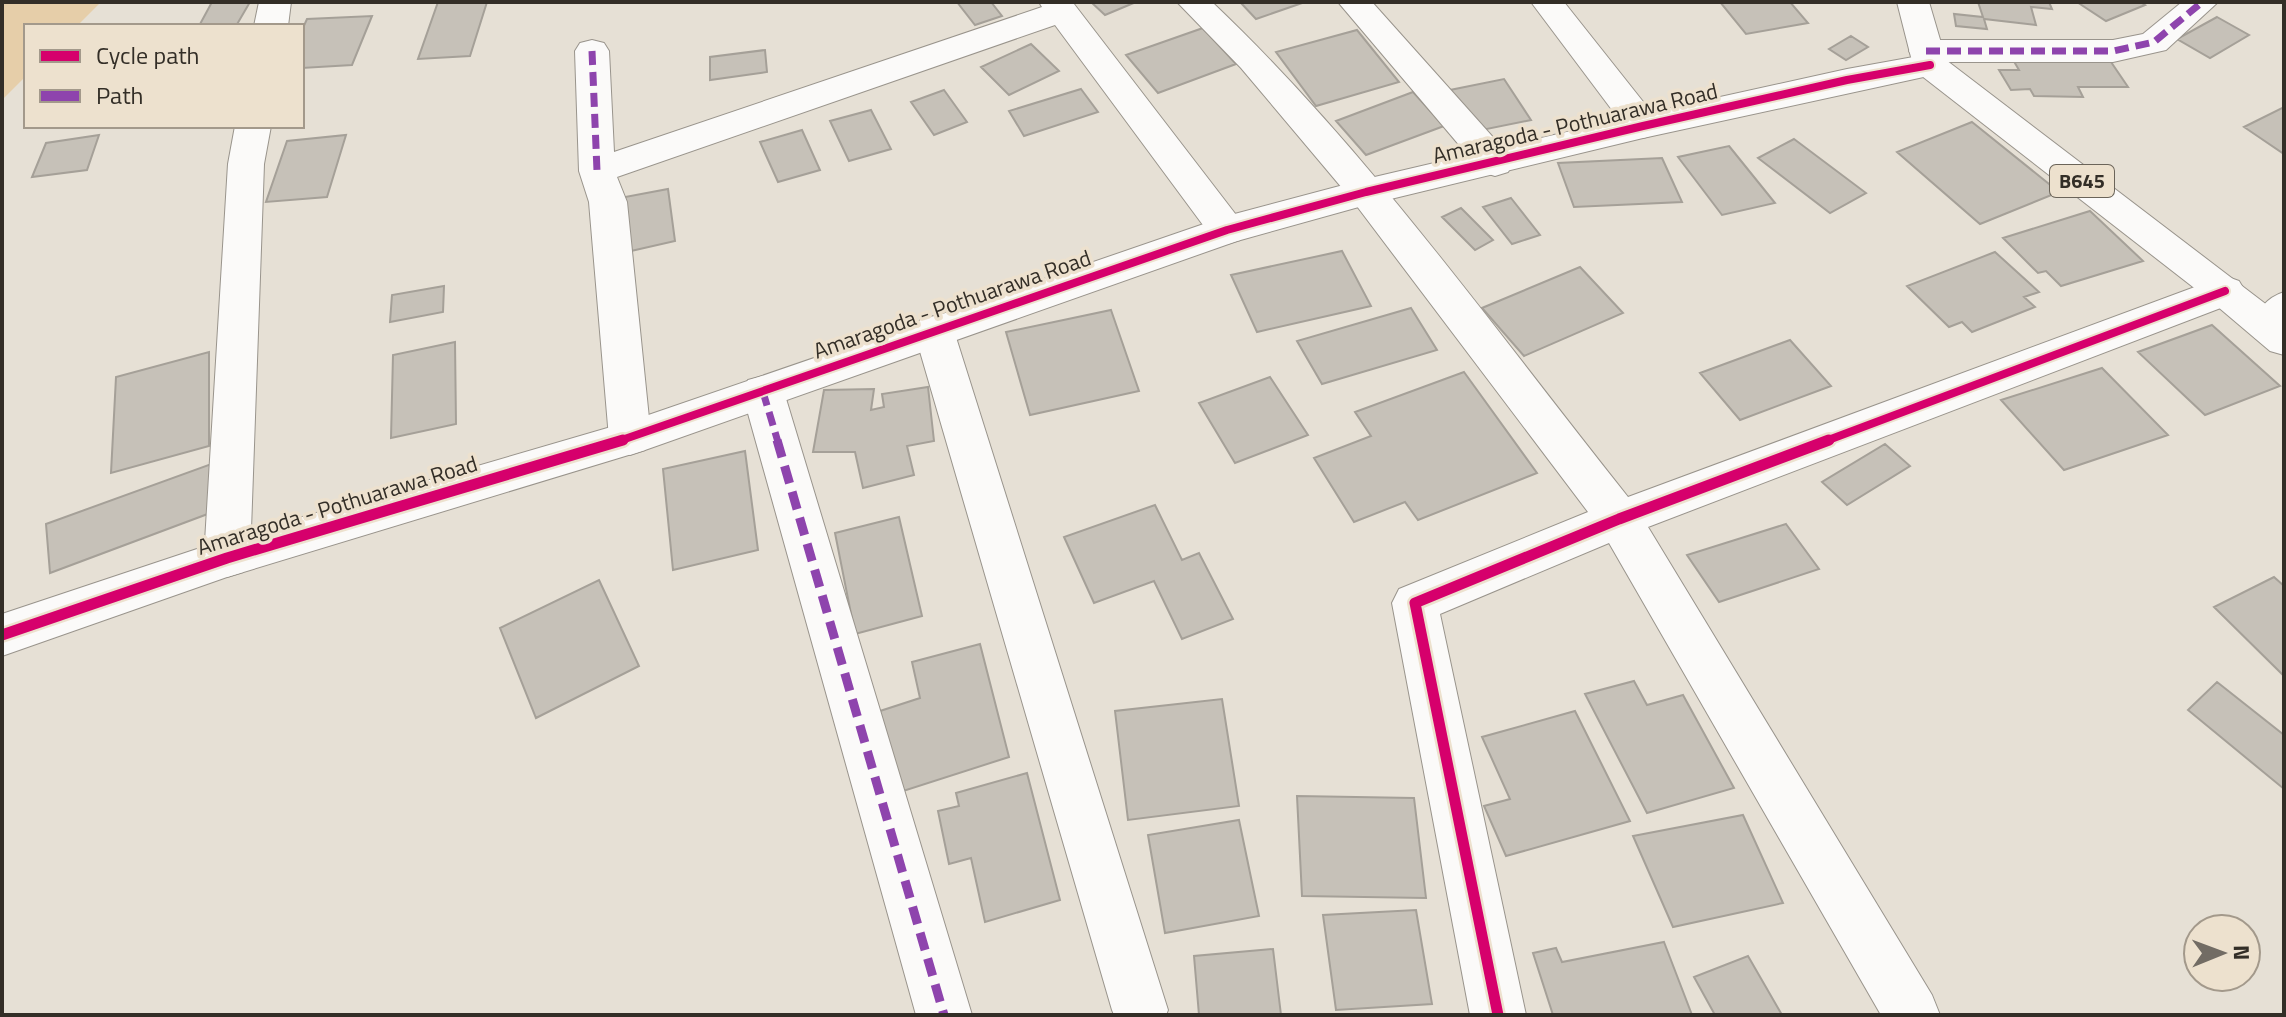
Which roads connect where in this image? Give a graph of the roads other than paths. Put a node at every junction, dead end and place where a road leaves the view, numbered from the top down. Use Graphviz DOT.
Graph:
graph roads {
  1 [pos="275,2"];
  2 [pos="1193,2"];
  3 [pos="1354,2"];
  4 [pos="1547,2"];
  5 [pos="1913,2"];
  6 [pos="2201,3"];
  7 [pos="1058,6"];
  8 [pos="271,24"];
  9 [pos="592,51"];
  10 [pos="1928,58"];
  11 [pos="1643,126"];
  12 [pos="253,128"];
  13 [pos="1495,163"];
  14 [pos="597,171"];
  15 [pos="1366,192"];
  16 [pos="1227,230"];
  17 [pos="2225,291"];
  18 [pos="2279,325"];
  19 [pos="934,331"];
  20 [pos="763,392"];
  21 [pos="630,438"];
  22 [pos="1619,519"];
  23 [pos="227,558"];
  24 [pos="2,635"];
  25 [pos="1140,1010"];
  26 [pos="944,1015"];
  27 [pos="1498,1015"];
  28 [pos="1912,1015"];
  1 -- 8 [label="street"];
  2 -- 15 [label="street"];
  3 -- 13 [label="street"];
  4 -- 11 [label="street"];
  5 -- 10 [label="street"];
  6 -- 10 [label="street, Amaragoda - Pothuarawa Road"];
  7 -- 14 [label="street"];
  7 -- 16 [label="street"];
  9 -- 14 [label="street"];
  10 -- 11 [label="street, Amaragoda - Pothuarawa Road"];
  10 -- 17 [label="street, B645"];
  11 -- 13 [label="street, Amaragoda - Pothuarawa Road"];
  12 -- 23 [label="street"];
  13 -- 15 [label="street, Amaragoda - Pothuarawa Road"];
  14 -- 21 [label="street"];
  15 -- 16 [label="street, Amaragoda - Pothuarawa Road"];
  15 -- 22 [label="street"];
  16 -- 19 [label="street, Amaragoda - Pothuarawa Road"];
  17 -- 18 [label="street, B645"];
  17 -- 22 [label="street"];
  19 -- 20 [label="street, Amaragoda - Pothuarawa Road"];
  19 -- 25 [label="street"];
  20 -- 21 [label="street, Amaragoda - Pothuarawa Road"];
  20 -- 26 [label="street"];
  21 -- 23 [label="street, Amaragoda - Pothuarawa Road"];
  22 -- 27 [label="street"];
  22 -- 28 [label="street"];
  23 -- 24 [label="street, Amaragoda - Pothuarawa Road"];
}
